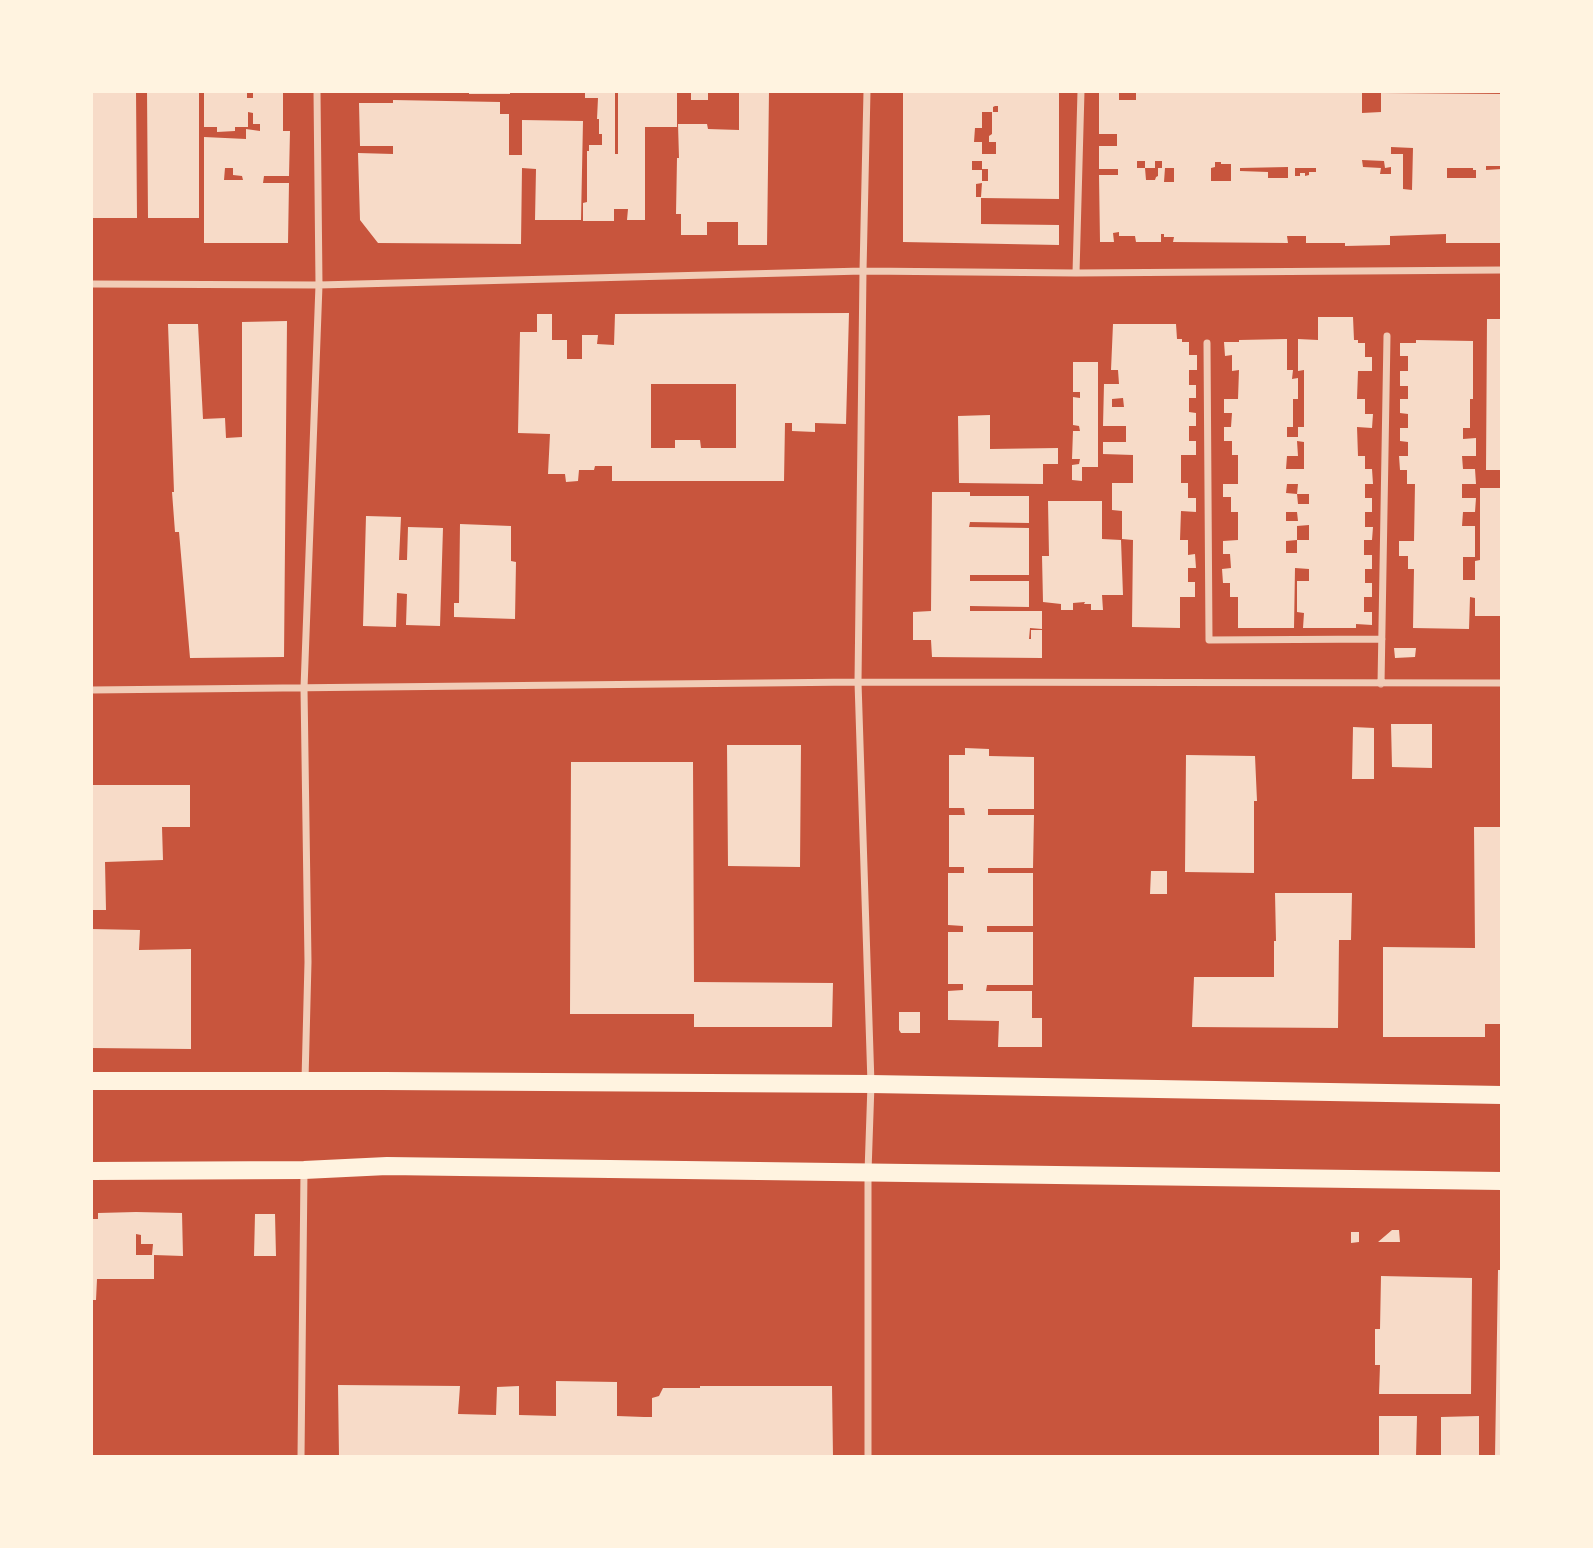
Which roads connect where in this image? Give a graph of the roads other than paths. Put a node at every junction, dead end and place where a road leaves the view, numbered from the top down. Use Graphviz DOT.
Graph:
graph roads {
  1 [pos="317,91"];
  2 [pos="867,91"];
  3 [pos="1081,91"];
  4 [pos="1502,270"];
  5 [pos="863,271"];
  6 [pos="1076,273"];
  7 [pos="91,284"];
  8 [pos="319,285"];
  9 [pos="1387,336"];
  10 [pos="1207,343"];
  11 [pos="1382,639"];
  12 [pos="858,682"];
  13 [pos="1381,684"];
  14 [pos="1502,684"];
  15 [pos="304,688"];
  16 [pos="91,690"];
  17 [pos="305,1081"];
  18 [pos="91,1082"];
  19 [pos="871,1084"];
  20 [pos="1502,1095"];
  21 [pos="304,1170"];
  22 [pos="91,1171"];
  23 [pos="867,1172"];
  24 [pos="1502,1181"];
  25 [pos="302,1457"];
  26 [pos="868,1457"];
  1 -- 8 [label="street"];
  2 -- 5 [label="street"];
  3 -- 6 [label="street"];
  4 -- 6 [label="street"];
  5 -- 6 [label="street"];
  5 -- 8 [label="street"];
  5 -- 12 [label="street"];
  7 -- 8 [label="street"];
  8 -- 15 [label="street"];
  9 -- 11 [label="street"];
  10 -- 11 [label="street"];
  11 -- 13 [label="street"];
  12 -- 13 [label="street"];
  12 -- 15 [label="street"];
  12 -- 19 [label="street"];
  13 -- 14 [label="street"];
  15 -- 16 [label="street"];
  15 -- 17 [label="street"];
  17 -- 18 [label="main road"];
  17 -- 19 [label="main road"];
  19 -- 20 [label="main road"];
  19 -- 23 [label="street"];
  21 -- 22 [label="main road"];
  21 -- 23 [label="main road"];
  21 -- 25 [label="street"];
  23 -- 24 [label="main road"];
  23 -- 26 [label="street"];
}
